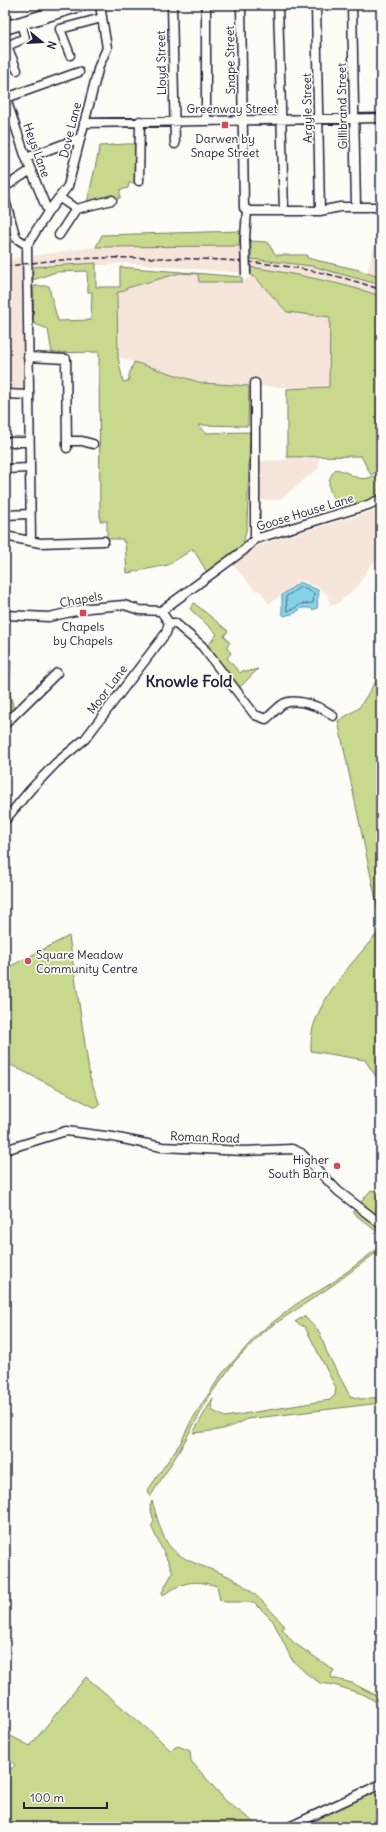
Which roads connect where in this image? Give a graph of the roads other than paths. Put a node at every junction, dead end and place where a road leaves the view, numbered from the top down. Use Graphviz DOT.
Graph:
graph roads {
  1 [pos="80,5"];
  2 [pos="100,5"];
  3 [pos="172,5"];
  4 [pos="241,5"];
  5 [pos="278,5"];
  6 [pos="316,5"];
  7 [pos="206,7"];
  8 [pos="352,8"];
  9 [pos="5,15"];
  10 [pos="102,18"];
  11 [pos="21,22"];
  12 [pos="6,28"];
  13 [pos="70,55"];
  14 [pos="17,70"];
  15 [pos="79,72"];
  16 [pos="5,97"];
  17 [pos="354,118"];
  18 [pos="381,118"];
  19 [pos="319,119"];
  20 [pos="174,120"];
  21 [pos="206,120"];
  22 [pos="244,120"];
  23 [pos="281,120"];
  24 [pos="140,121"];
  25 [pos="84,123"];
  26 [pos="80,138"];
  27 [pos="175,144"];
  28 [pos="26,158"];
  29 [pos="31,170"];
  30 [pos="139,181"];
  31 [pos="5,187"];
  32 [pos="60,198"];
  33 [pos="5,200"];
  34 [pos="112,200"];
  35 [pos="378,206"];
  36 [pos="356,207"];
  37 [pos="76,210"];
  38 [pos="246,210"];
  39 [pos="284,211"];
  40 [pos="320,211"];
  41 [pos="48,212"];
  42 [pos="59,235"];
  43 [pos="27,248"];
  44 [pos="246,275"];
  45 [pos="28,357"];
  46 [pos="255,382"];
  47 [pos="5,394"];
  48 [pos="28,394"];
  49 [pos="5,442"];
  50 [pos="29,442"];
  51 [pos="93,444"];
  52 [pos="30,468"];
  53 [pos="5,469"];
  54 [pos="381,498"];
  55 [pos="30,514"];
  56 [pos="5,515"];
  57 [pos="5,536"];
  58 [pos="255,539"];
  59 [pos="31,541"];
  60 [pos="104,541"];
  61 [pos="161,611"];
  62 [pos="5,614"];
  63 [pos="169,623"];
  64 [pos="57,673"];
  65 [pos="333,716"];
  66 [pos="5,724"];
  67 [pos="5,820"];
  68 [pos="5,1150"];
  69 [pos="381,1224"];
  70 [pos="381,1784"];
  71 [pos="289,1827"];
  1 -- 11 [label="highway"];
  2 -- 10 [label="street, Dove Lane"];
  3 -- 20 [label="street, Lloyd Street"];
  4 -- 22 [label="street, Snape Street"];
  5 -- 23 [label="street"];
  6 -- 19 [label="street, Argyle Street"];
  7 -- 21 [label="street"];
  8 -- 17 [label="street, Gillibrand Street"];
  9 -- 12 [label="street"];
  10 -- 13 [label="street"];
  10 -- 25 [label="street, Dove Lane"];
  11 -- 12 [label="highway"];
  11 -- 14 [label="street"];
  15 -- 16 [label="street"];
  16 -- 28 [label="street, Heys Lane"];
  17 -- 18 [label="street, Greenway Street"];
  17 -- 19 [label="street, Greenway Street"];
  17 -- 36 [label="street, Gillibrand Street"];
  19 -- 23 [label="street, Greenway Street"];
  19 -- 40 [label="street, Argyle Street"];
  20 -- 21 [label="street, Greenway Street"];
  20 -- 24 [label="street, Greenway Street"];
  20 -- 27 [label="street, Lloyd Street"];
  21 -- 22 [label="street, Greenway Street"];
  22 -- 23 [label="street, Greenway Street"];
  22 -- 38 [label="street, Snape Street"];
  23 -- 39 [label="street"];
  24 -- 25 [label="street, Greenway Street"];
  24 -- 30 [label="street"];
  25 -- 26 [label="street, Dove Lane"];
  26 -- 28 [label="street"];
  26 -- 32 [label="street, Dove Lane"];
  28 -- 29 [label="street, Heys Lane"];
  29 -- 31 [label="street"];
  29 -- 41 [label="street, Heys Lane"];
  32 -- 37 [label="street"];
  32 -- 41 [label="street, Dove Lane"];
  33 -- 43 [label="street"];
  34 -- 37 [label="street"];
  35 -- 36 [label="street"];
  36 -- 40 [label="street"];
  37 -- 42 [label="street"];
  38 -- 39 [label="street"];
  38 -- 44 [label="street, Snape Street, bridge"];
  39 -- 40 [label="street"];
  41 -- 43 [label="street, Dove Lane"];
  43 -- 45 [label="street"];
  45 -- 48 [label="street"];
  45 -- 51 [label="street"];
  46 -- 58 [label="street"];
  47 -- 48 [label="street"];
  48 -- 50 [label="street"];
  49 -- 50 [label="street"];
  50 -- 52 [label="street"];
  52 -- 53 [label="street"];
  52 -- 55 [label="street"];
  54 -- 58 [label="street, Goose House Lane"];
  55 -- 56 [label="street"];
  55 -- 59 [label="street"];
  57 -- 59 [label="street"];
  58 -- 61 [label="street, Goose House Lane"];
  59 -- 60 [label="street"];
  61 -- 62 [label="street, Chapels"];
  61 -- 63 [label="street"];
  63 -- 65 [label="street"];
  63 -- 67 [label="street, Moor Lane"];
  64 -- 66 [label="street"];
  68 -- 69 [label="street, Roman Road"];
  70 -- 71 [label="street"];
}
